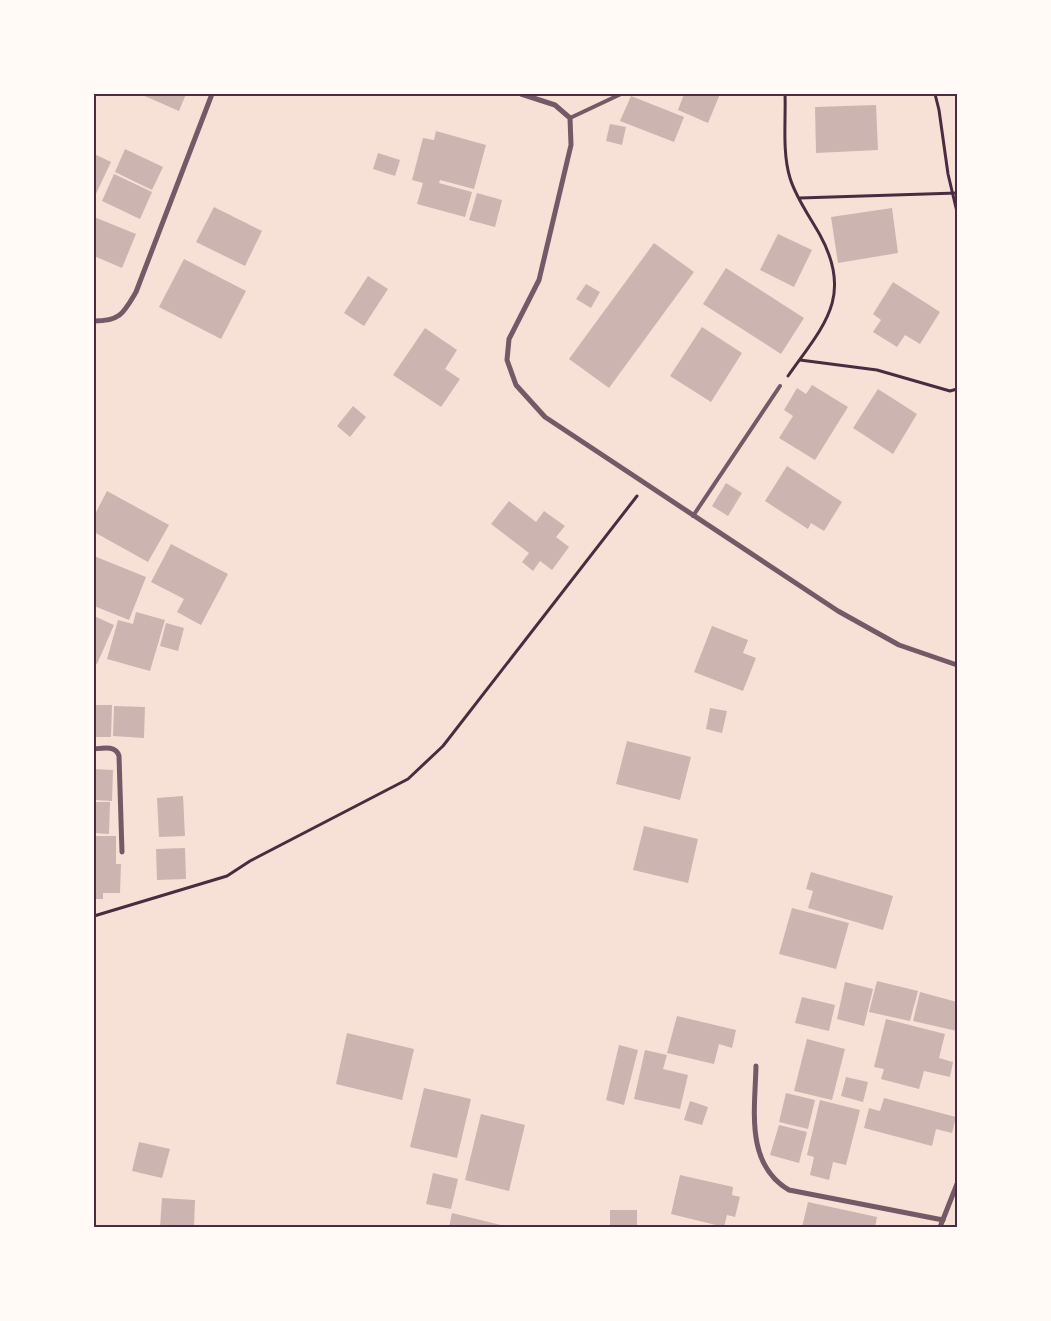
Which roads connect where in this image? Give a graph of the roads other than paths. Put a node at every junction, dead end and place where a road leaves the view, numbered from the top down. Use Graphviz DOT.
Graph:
graph roads {
  1 [pos="212,94"];
  2 [pos="521,94"];
  3 [pos="621,94"];
  4 [pos="570,118"];
  5 [pos="94,321"];
  6 [pos="780,386"];
  7 [pos="693,516"];
  8 [pos="957,665"];
  9 [pos="94,749"];
  10 [pos="122,852"];
  11 [pos="756,1066"];
  12 [pos="957,1184"];
  13 [pos="943,1220"];
  14 [pos="940,1227"];
  1 -- 5 [label="street"];
  2 -- 4 [label="street"];
  3 -- 4 [label="lane"];
  4 -- 7 [label="street"];
  6 -- 7 [label="lane"];
  7 -- 8 [label="street"];
  9 -- 10 [label="street"];
  11 -- 13 [label="street"];
  12 -- 13 [label="street"];
  13 -- 14 [label="street"];
}
